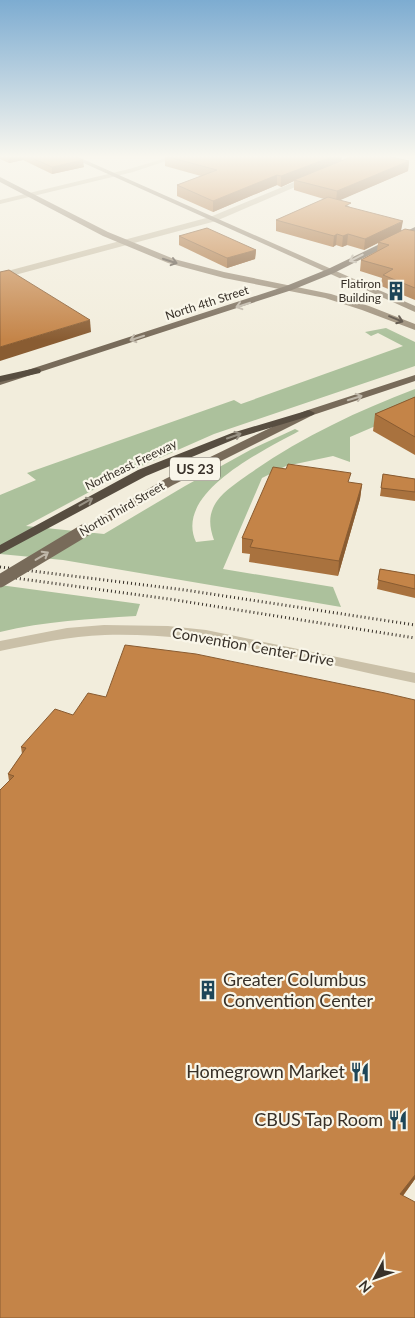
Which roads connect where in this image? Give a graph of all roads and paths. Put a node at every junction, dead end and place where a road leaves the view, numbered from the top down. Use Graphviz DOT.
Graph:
graph roads {
  1 [pos="76,218"];
  2 [pos="210,218"];
  3 [pos="217,218"];
  4 [pos="213,219"];
  5 [pos="415,229"];
  6 [pos="402,235"];
  7 [pos="415,239"];
  8 [pos="125,242"];
  9 [pos="330,271"];
  10 [pos="0,276"];
  11 [pos="289,288"];
  12 [pos="415,309"];
  13 [pos="415,327"];
  14 [pos="415,378"];
  15 [pos="0,381"];
  16 [pos="309,413"];
  17 [pos="0,550"];
  18 [pos="0,581"];
  19 [pos="0,646"];
  20 [pos="415,678"];
  1 -- 8 [label="main road"];
  2 -- 4 [label="main road"];
  3 -- 4 [label="street"];
  4 -- 8 [label="street"];
  4 -- 9 [label="main road"];
  5 -- 6 [label="main road, North 4th Street"];
  6 -- 7 [label="main road"];
  6 -- 9 [label="main road, North 4th Street, one-way"];
  8 -- 10 [label="street"];
  8 -- 11 [label="main road, one-way"];
  9 -- 11 [label="main road, North 4th Street"];
  9 -- 12 [label="main road"];
  11 -- 13 [label="main road, one-way"];
  11 -- 15 [label="main road, North 4th Street, one-way"];
  16 -- 14 [label="main road, North Third Street / US 23, one-way"];
  17 -- 16 [label="highway, Northeast Freeway, one-way"];
  18 -- 16 [label="main road, North Third Street / US 23, one-way, bridge"];
  19 -- 20 [label="street, Convention Center Drive"];
}
